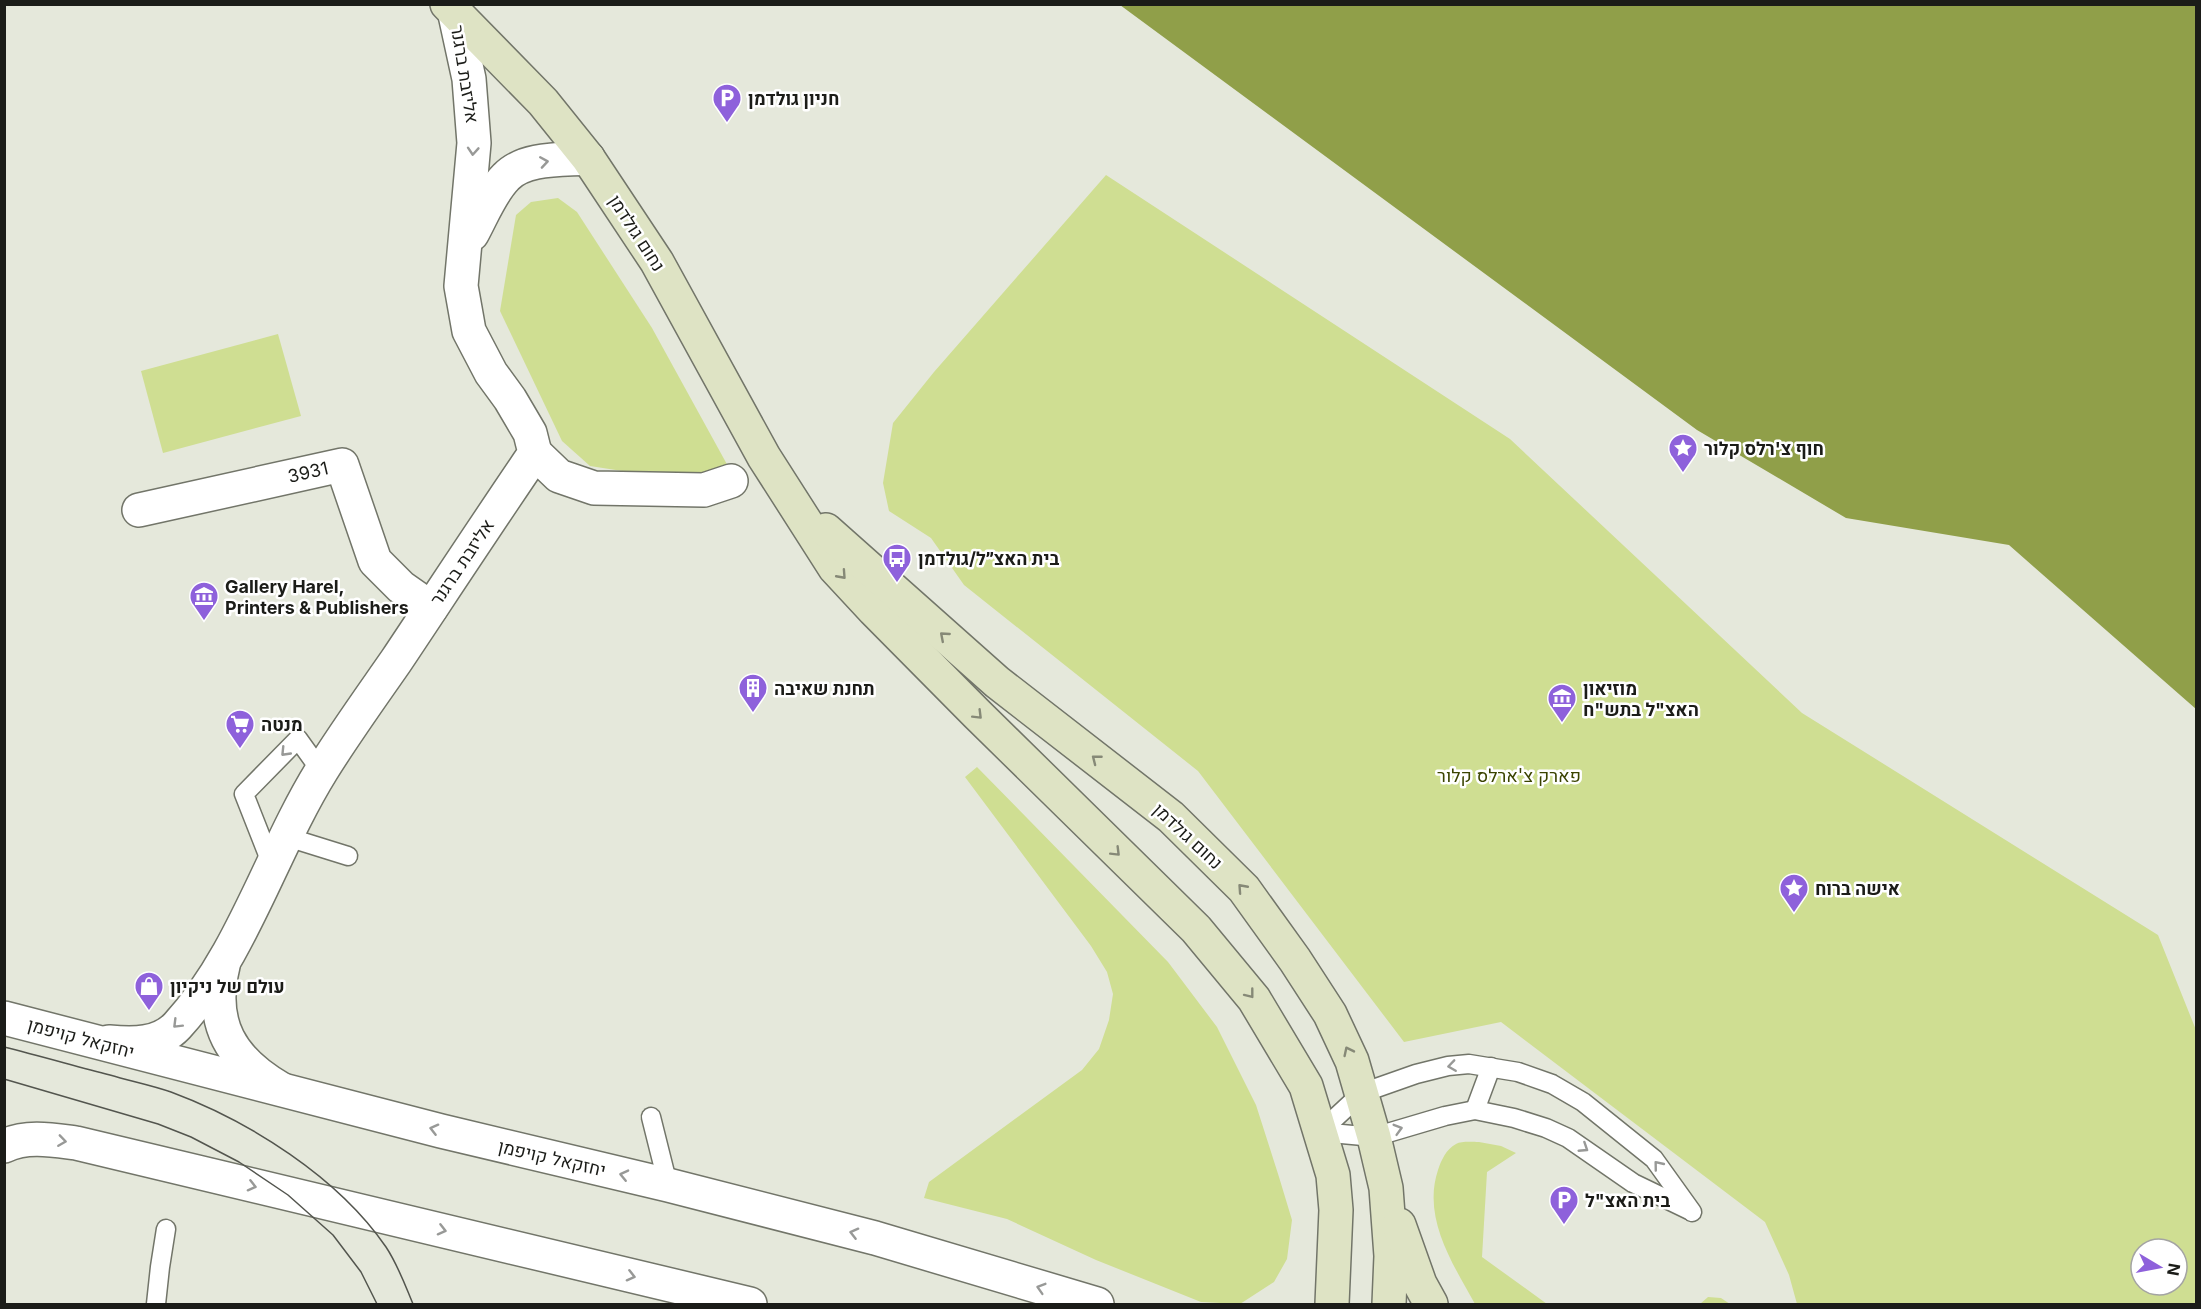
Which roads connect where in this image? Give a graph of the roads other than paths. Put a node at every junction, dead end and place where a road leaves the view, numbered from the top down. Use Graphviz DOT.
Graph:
graph roads {
  1 [pos="451,7"];
  2 [pos="588,158"];
  3 [pos="465,246"];
  4 [pos="535,453"];
  5 [pos="731,481"];
  6 [pos="785,492"];
  7 [pos="139,510"];
  8 [pos="431,608"];
  9 [pos="321,771"];
  10 [pos="287,837"];
  11 [pos="348,856"];
  12 [pos="272,865"];
  13 [pos="225,961"];
  14 [pos="4,1018"];
  15 [pos="92,1041"];
  16 [pos="1491,1067"];
  17 [pos="284,1090"];
  18 [pos="1362,1093"];
  19 [pos="1474,1110"];
  20 [pos="651,1117"];
  21 [pos="1320,1132"];
  22 [pos="1374,1137"];
  23 [pos="4,1146"];
  24 [pos="668,1185"];
  25 [pos="1386,1188"];
  26 [pos="166,1229"];
  27 [pos="1336,1246"];
  28 [pos="156,1305"];
  29 [pos="750,1305"];
  30 [pos="1097,1305"];
  31 [pos="1306,1305"];
  32 [pos="1332,1305"];
  33 [pos="1389,1305"];
  34 [pos="1431,1305"];
  1 -- 2 [label="main road, נחום גולדמן"];
  1 -- 3 [label="street, אליזבת ברגנר, one-way"];
  3 -- 2 [label="street, אליזבת ברגנר, one-way"];
  2 -- 6 [label="main road, נחום גולדמן"];
  3 -- 4 [label="street, אליזבת ברגנר"];
  4 -- 5 [label="street"];
  4 -- 8 [label="street, אליזבת ברגנר"];
  18 -- 6 [label="main road, נחום גולדמן, one-way"];
  6 -- 21 [label="main road, נחום גולדמן, one-way"];
  7 -- 8 [label="street, 3931"];
  8 -- 9 [label="street, אליזבת ברגנר"];
  9 -- 10 [label="street, אליזבת ברגנר"];
  9 -- 12 [label="lane, one-way"];
  10 -- 11 [label="lane"];
  10 -- 12 [label="street, אליזבת ברגנר"];
  12 -- 13 [label="street, אליזבת ברגנר"];
  13 -- 15 [label="street, אליזבת ברגנר, one-way"];
  13 -- 17 [label="street, אליזבת ברגנר"];
  14 -- 15 [label="street, יחזקאל קויפמן"];
  15 -- 17 [label="street, יחזקאל קויפמן"];
  16 -- 18 [label="lane, one-way"];
  16 -- 19 [label="lane"];
  19 -- 16 [label="lane, one-way"];
  24 -- 17 [label="street, יחזקאל קויפמן, one-way"];
  18 -- 21 [label="lane"];
  18 -- 22 [label="main road, נחום גולדמן"];
  22 -- 19 [label="lane, one-way"];
  20 -- 24 [label="lane"];
  21 -- 22 [label="lane"];
  21 -- 27 [label="main road, נחום גולדמן"];
  22 -- 25 [label="main road, נחום גולדמן"];
  23 -- 29 [label="street, one-way"];
  30 -- 24 [label="street, יחזקאל קויפמן, one-way"];
  25 -- 33 [label="main road, נחום גולדמן"];
  25 -- 34 [label="main road"];
  26 -- 28 [label="lane"];
  27 -- 31 [label="main road"];
  27 -- 32 [label="main road, נחום גולדמן"];
}
